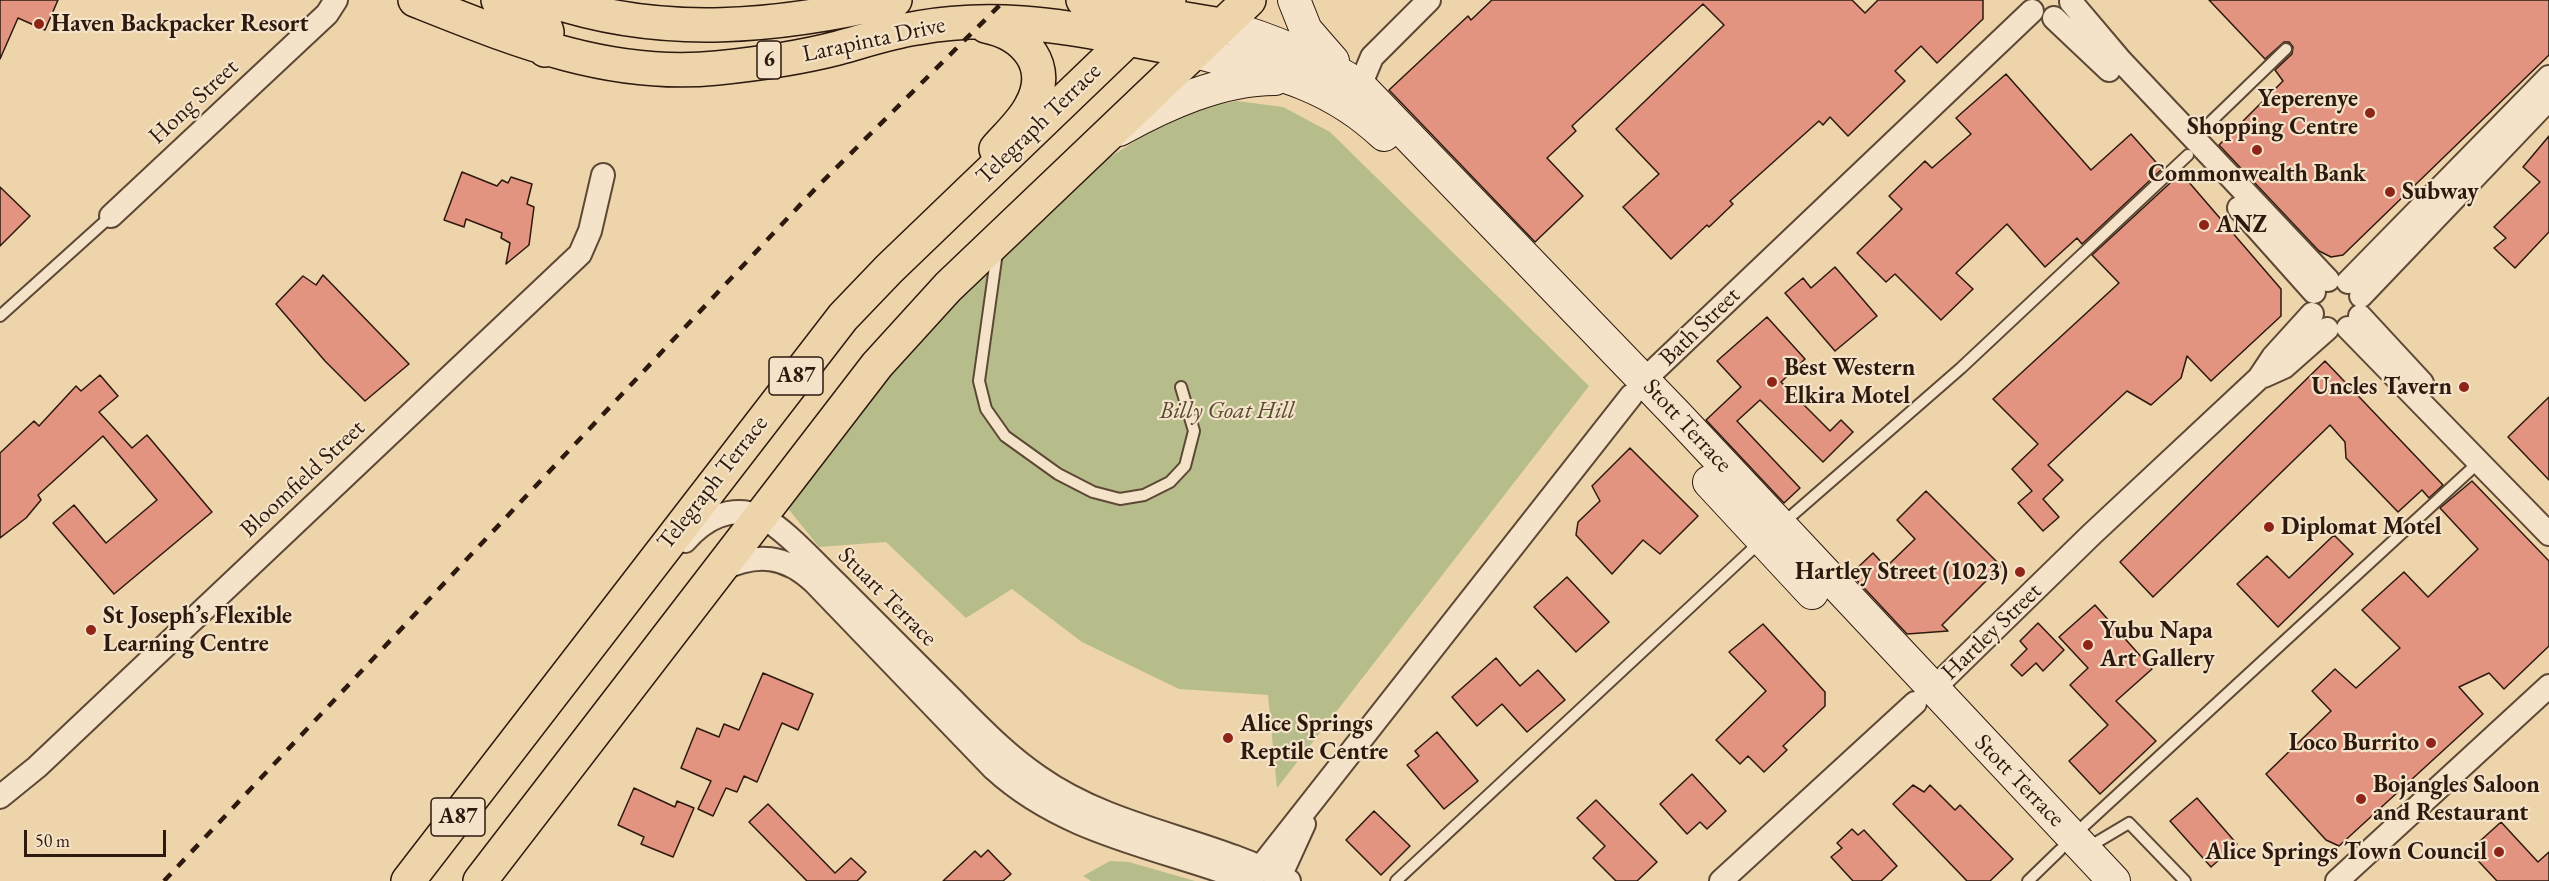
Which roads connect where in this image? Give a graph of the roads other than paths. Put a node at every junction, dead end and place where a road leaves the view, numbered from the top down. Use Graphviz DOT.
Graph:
graph roads {
  1 [pos="336,0"];
  2 [pos="415,0"];
  3 [pos="498,0"];
  4 [pos="549,0"];
  5 [pos="896,0"];
  6 [pos="1083,0"];
  7 [pos="1249,0"];
  8 [pos="1294,0"];
  9 [pos="1429,0"];
  10 [pos="2071,1"];
  11 [pos="1162,7"];
  12 [pos="2038,10"];
  13 [pos="948,24"];
  14 [pos="1221,25"];
  15 [pos="1128,39"];
  16 [pos="2286,49"];
  17 [pos="546,50"];
  18 [pos="1195,52"];
  19 [pos="2549,77"];
  20 [pos="1297,79"];
  21 [pos="1360,86"];
  22 [pos="2549,99"];
  23 [pos="1110,135"];
  24 [pos="2196,139"];
  25 [pos="603,175"];
  26 [pos="111,216"];
  27 [pos="999,237"];
  28 [pos="889,269"];
  29 [pos="2337,305"];
  30 [pos="0,316"];
  31 [pos="1180,387"];
  32 [pos="1637,388"];
  33 [pos="2479,462"];
  34 [pos="2549,514"];
  35 [pos="762,517"];
  36 [pos="1771,533"];
  37 [pos="2549,534"];
  38 [pos="717,571"];
  39 [pos="2549,686"];
  40 [pos="1924,696"];
  41 [pos="508,752"];
  42 [pos="0,797"];
  43 [pos="2072,846"];
  44 [pos="1268,878"];
  45 [pos="408,881"];
  46 [pos="480,881"];
  47 [pos="1396,881"];
  48 [pos="1721,881"];
  49 [pos="2028,881"];
  50 [pos="2089,881"];
  51 [pos="2114,881"];
  52 [pos="2186,881"];
  53 [pos="2337,881"];
  1 -- 26 [label="street, Hong Street"];
  2 -- 17 [label="main road, Larapinta Drive / 6"];
  3 -- 17 [label="main road"];
  4 -- 5 [label="main road, Larapinta Drive / 6"];
  6 -- 11 [label="main road"];
  7 -- 14 [label="main road, A87"];
  8 -- 21 [label="main road"];
  9 -- 21 [label="street"];
  10 -- 12 [label="street, Bath Street"];
  10 -- 24 [label="street"];
  11 -- 14 [label="main road"];
  11 -- 15 [label="main road, Telegraph Terrace / A87"];
  12 -- 24 [label="street"];
  12 -- 32 [label="street, Bath Street"];
  13 -- 15 [label="main road, Larapinta Drive / 6"];
  13 -- 17 [label="main road, Larapinta Drive / 6"];
  13 -- 28 [label="main road"];
  14 -- 18 [label="main road, A87"];
  14 -- 21 [label="main road, Stott Terrace"];
  15 -- 18 [label="main road, 6"];
  15 -- 28 [label="main road, Telegraph Terrace / A87"];
  16 -- 24 [label="lane"];
  18 -- 20 [label="main road, Stott Terrace"];
  18 -- 23 [label="main road, A87"];
  19 -- 29 [label="street, Hartley Street"];
  20 -- 23 [label="main road"];
  20 -- 32 [label="main road, Stott Terrace"];
  21 -- 32 [label="main road, Stott Terrace"];
  22 -- 29 [label="street, Hartley Street"];
  23 -- 27 [label="main road, A87"];
  24 -- 29 [label="street"];
  24 -- 36 [label="lane"];
  25 -- 42 [label="street, Bloomfield Street"];
  26 -- 30 [label="lane"];
  27 -- 31 [label="lane"];
  27 -- 35 [label="main road, A87"];
  28 -- 41 [label="main road, Telegraph Terrace / A87"];
  29 -- 33 [label="street"];
  29 -- 34 [label="street"];
  29 -- 40 [label="street, Hartley Street"];
  32 -- 36 [label="main road, Stott Terrace"];
  32 -- 44 [label="street, Bath Street"];
  33 -- 37 [label="street"];
  33 -- 43 [label="lane"];
  35 -- 38 [label="main road, A87"];
  35 -- 41 [label="street"];
  35 -- 44 [label="street, Stuart Terrace"];
  36 -- 40 [label="main road, Stott Terrace"];
  36 -- 47 [label="lane"];
  38 -- 44 [label="street, Stuart Terrace"];
  38 -- 46 [label="main road, A87"];
  39 -- 53 [label="street"];
  40 -- 43 [label="main road, Stott Terrace"];
  40 -- 48 [label="street, Hartley Street"];
  41 -- 45 [label="main road, Telegraph Terrace / A87"];
  43 -- 49 [label="lane"];
  43 -- 50 [label="main road, Stott Terrace"];
  43 -- 51 [label="main road, Stott Terrace"];
  43 -- 52 [label="lane"];
}
